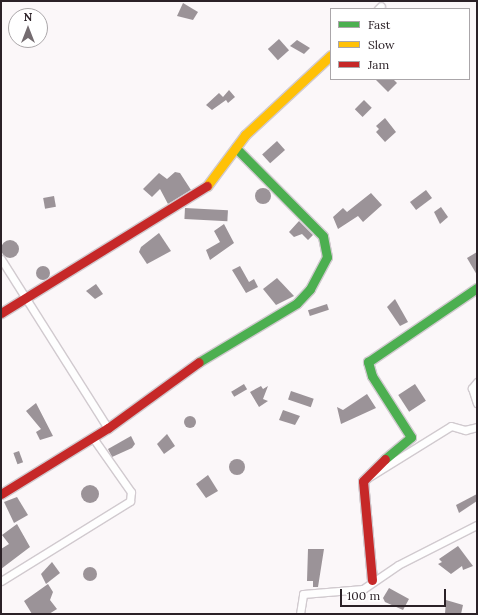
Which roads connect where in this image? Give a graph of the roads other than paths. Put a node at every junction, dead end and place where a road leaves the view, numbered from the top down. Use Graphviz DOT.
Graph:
graph roads {
  1 [pos="330,56"];
  2 [pos="236,148"];
  3 [pos="1,259"];
  4 [pos="477,288"];
  5 [pos="24,298"];
  6 [pos="1,313"];
  7 [pos="477,382"];
  8 [pos="477,403"];
  9 [pos="477,427"];
  10 [pos="108,428"];
  11 [pos="93,438"];
  12 [pos="362,482"];
  13 [pos="1,494"];
  14 [pos="477,525"];
  15 [pos="372,580"];
  16 [pos="1,581"];
  17 [pos="300,614"];
  1 -- 2 [label="street"];
  2 -- 5 [label="street"];
  2 -- 10 [label="street"];
  3 -- 5 [label="street"];
  4 -- 12 [label="street"];
  5 -- 6 [label="street"];
  5 -- 10 [label="street"];
  7 -- 8 [label="street"];
  9 -- 12 [label="street"];
  10 -- 11 [label="street"];
  11 -- 13 [label="street"];
  11 -- 16 [label="street"];
  12 -- 15 [label="street"];
  14 -- 15 [label="street"];
  15 -- 17 [label="street"];
}
